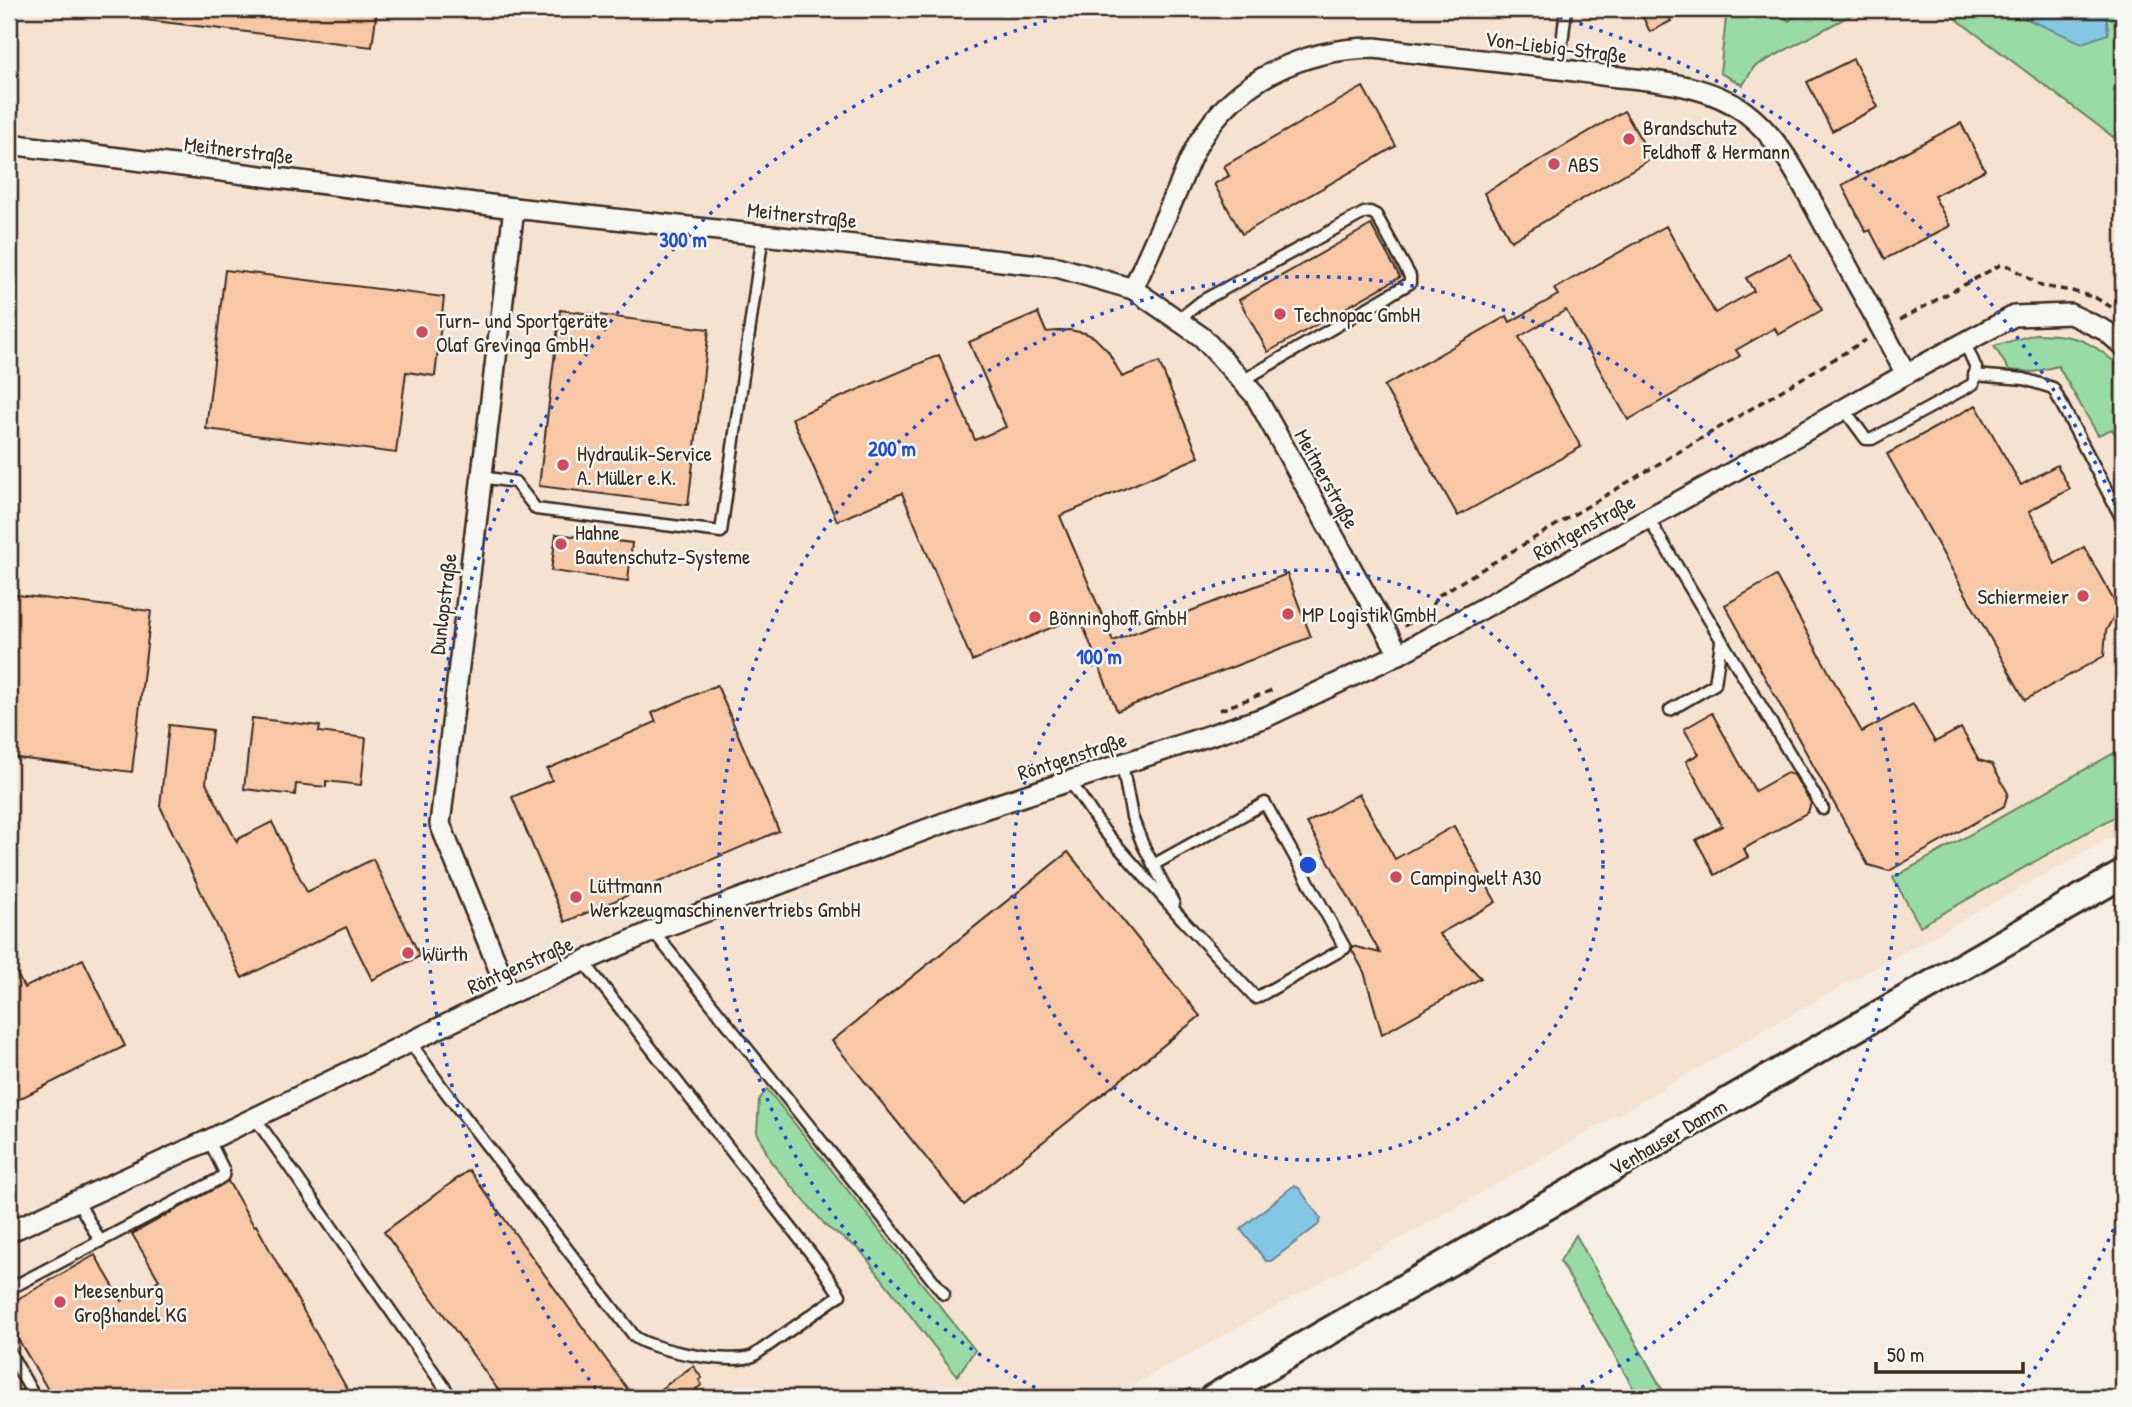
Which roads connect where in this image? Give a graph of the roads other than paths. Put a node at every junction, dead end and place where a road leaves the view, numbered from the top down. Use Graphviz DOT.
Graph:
graph roads {
  1 [pos="1566,9"];
  2 [pos="1559,69"];
  3 [pos="9,144"];
  4 [pos="514,208"];
  5 [pos="763,234"];
  6 [pos="1133,289"];
  7 [pos="1178,320"];
  8 [pos="1965,343"];
  9 [pos="2123,346"];
  10 [pos="1906,374"];
  11 [pos="1974,375"];
  12 [pos="1241,381"];
  13 [pos="1844,409"];
  14 [pos="481,477"];
  15 [pos="1648,518"];
  16 [pos="2123,521"];
  17 [pos="1721,642"];
  18 [pos="1399,653"];
  19 [pos="1670,710"];
  20 [pos="1122,764"];
  21 [pos="1070,781"];
  22 [pos="1823,809"];
  23 [pos="1153,866"];
  24 [pos="2123,874"];
  25 [pos="1183,920"];
  26 [pos="653,931"];
  27 [pos="584,961"];
  28 [pos="509,994"];
  29 [pos="410,1042"];
  30 [pos="255,1118"];
  31 [pos="209,1140"];
  32 [pos="77,1200"];
  33 [pos="9,1232"];
  34 [pos="100,1241"];
  35 [pos="9,1289"];
  36 [pos="944,1294"];
  37 [pos="9,1351"];
  38 [pos="36,1398"];
  39 [pos="452,1398"];
  40 [pos="1213,1398"];
  1 -- 2 [label="lane"];
  2 -- 6 [label="street, Von-Liebig-Straße"];
  2 -- 10 [label="street, Von-Liebig-Straße"];
  3 -- 4 [label="street, Meitnerstraße"];
  4 -- 5 [label="street, Meitnerstraße"];
  4 -- 14 [label="street, Dunlopstraße"];
  5 -- 6 [label="street, Meitnerstraße"];
  5 -- 14 [label="lane"];
  6 -- 7 [label="street, Meitnerstraße"];
  7 -- 12 [label="street, Meitnerstraße"];
  7 -- 12 [label="lane"];
  8 -- 9 [label="street, Röntgenstraße"];
  8 -- 10 [label="street, Röntgenstraße"];
  8 -- 11 [label="lane"];
  10 -- 13 [label="street, Röntgenstraße"];
  11 -- 13 [label="lane"];
  11 -- 16 [label="lane"];
  12 -- 18 [label="street, Meitnerstraße"];
  13 -- 15 [label="street, Röntgenstraße"];
  14 -- 28 [label="street, Dunlopstraße"];
  15 -- 17 [label="lane"];
  15 -- 18 [label="street, Röntgenstraße"];
  17 -- 19 [label="lane"];
  17 -- 22 [label="lane"];
  18 -- 20 [label="street, Röntgenstraße"];
  20 -- 21 [label="street, Röntgenstraße"];
  20 -- 23 [label="lane"];
  21 -- 25 [label="lane"];
  21 -- 26 [label="street, Röntgenstraße"];
  23 -- 25 [label="lane"];
  23 -- 25 [label="lane"];
  24 -- 40 [label="main road, Venhauser Damm"];
  26 -- 27 [label="street, Röntgenstraße"];
  26 -- 36 [label="lane"];
  27 -- 28 [label="street, Röntgenstraße"];
  27 -- 29 [label="lane"];
  28 -- 29 [label="street, Röntgenstraße"];
  29 -- 30 [label="street, Röntgenstraße"];
  30 -- 31 [label="street, Röntgenstraße"];
  30 -- 39 [label="lane"];
  31 -- 32 [label="street, Röntgenstraße"];
  31 -- 34 [label="lane"];
  32 -- 33 [label="street, Röntgenstraße"];
  32 -- 34 [label="lane"];
  34 -- 35 [label="lane"];
  37 -- 38 [label="lane"];
}
